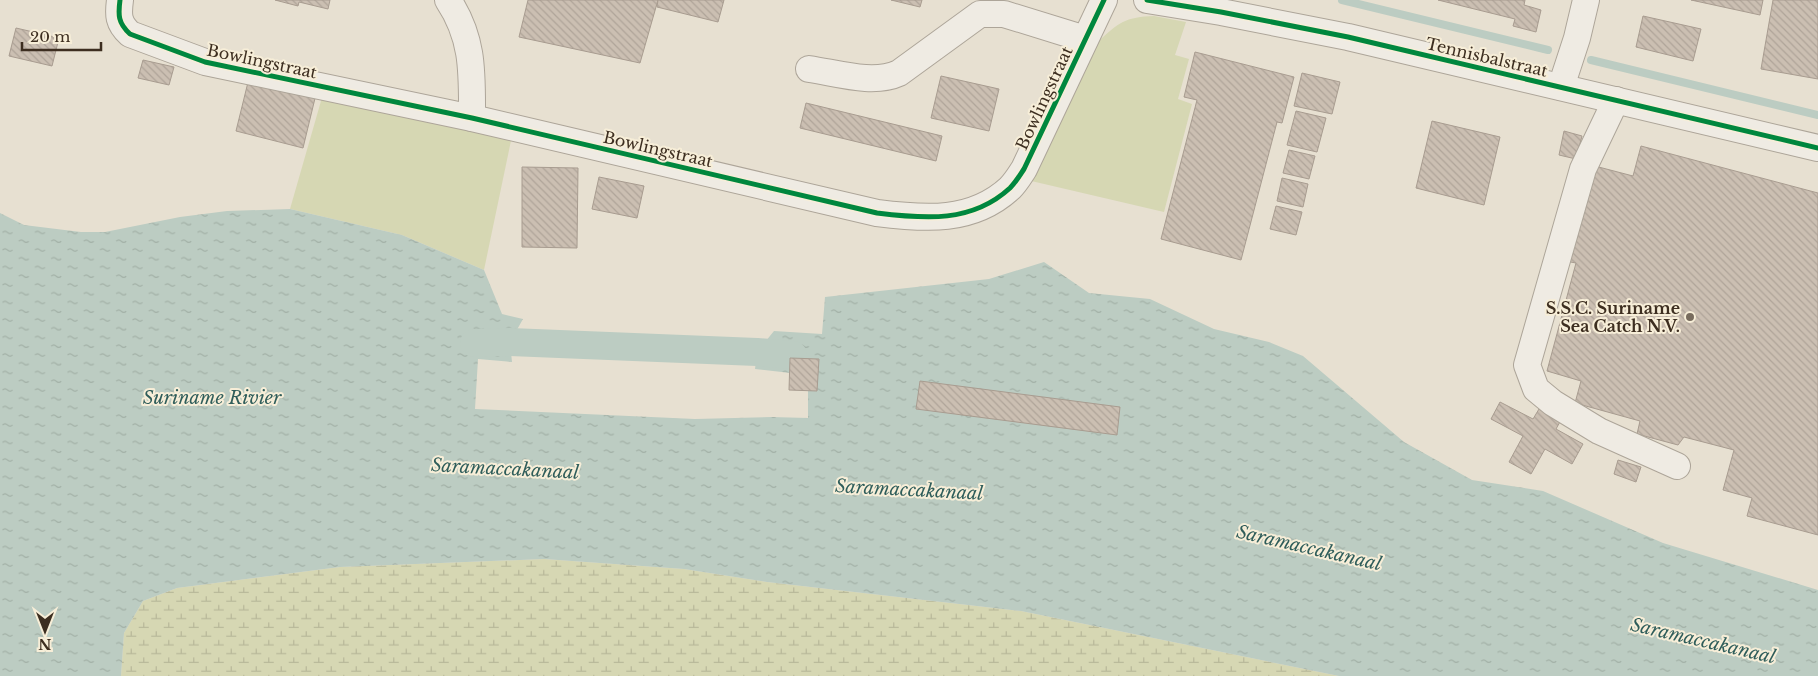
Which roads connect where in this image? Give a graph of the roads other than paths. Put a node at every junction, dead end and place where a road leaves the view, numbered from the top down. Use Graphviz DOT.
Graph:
graph roads {
  1 [pos="120,0"];
  2 [pos="448,0"];
  3 [pos="1104,0"];
  4 [pos="1147,0"];
  5 [pos="1586,0"];
  6 [pos="1198,4"];
  7 [pos="1085,39"];
  8 [pos="809,69"];
  9 [pos="1560,87"];
  10 [pos="1616,100"];
  11 [pos="472,118"];
  12 [pos="1818,148"];
  13 [pos="1677,466"];
  1 -- 11 [label="street, Bowlingstraat"];
  2 -- 11 [label="street"];
  3 -- 7 [label="street, Bowlingstraat"];
  4 -- 6 [label="street, Tennisbalstraat"];
  5 -- 9 [label="street"];
  6 -- 9 [label="street, Tennisbalstraat"];
  7 -- 8 [label="street"];
  7 -- 11 [label="street, Bowlingstraat"];
  9 -- 10 [label="street, Tennisbalstraat"];
  10 -- 12 [label="street, Tennisbalstraat"];
  10 -- 13 [label="street"];
}
